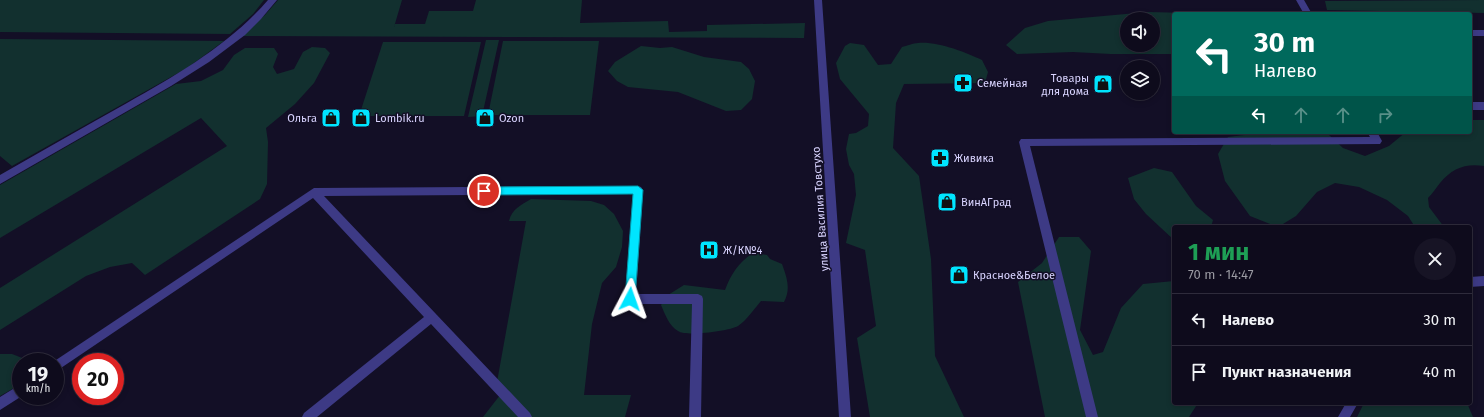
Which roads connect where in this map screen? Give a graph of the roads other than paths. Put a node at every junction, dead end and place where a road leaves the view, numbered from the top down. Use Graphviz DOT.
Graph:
graph roads {
  1 [pos="273,0"];
  2 [pos="818,0"];
  3 [pos="1300,0"];
  4 [pos="1307,12"];
  5 [pos="1472,33"];
  6 [pos="1484,33"];
  7 [pos="1472,106"];
  8 [pos="1484,106"];
  9 [pos="1373,134"];
  10 [pos="0,180"];
  11 [pos="314,192"];
  12 [pos="1484,281"];
  13 [pos="1472,282"];
  14 [pos="432,317"];
  15 [pos="64,361"];
  16 [pos="12,396"];
  17 [pos="0,404"];
  18 [pos="1351,405"];
  19 [pos="308,417"];
  20 [pos="526,417"];
  21 [pos="695,417"];
  22 [pos="845,417"];
  23 [pos="1092,417"];
  24 [pos="1344,417"];
  1 -- 10 [label="street"];
  2 -- 22 [label="street, улица Василия Товстухо"];
  3 -- 4 [label="street"];
  5 -- 6 [label="street"];
  7 -- 8 [label="street"];
  9 -- 23 [label="street"];
  11 -- 14 [label="street"];
  11 -- 15 [label="street"];
  11 -- 21 [label="street"];
  12 -- 13 [label="street"];
  14 -- 19 [label="street"];
  14 -- 20 [label="street"];
  16 -- 17 [label="street"];
  18 -- 24 [label="street"];
}
